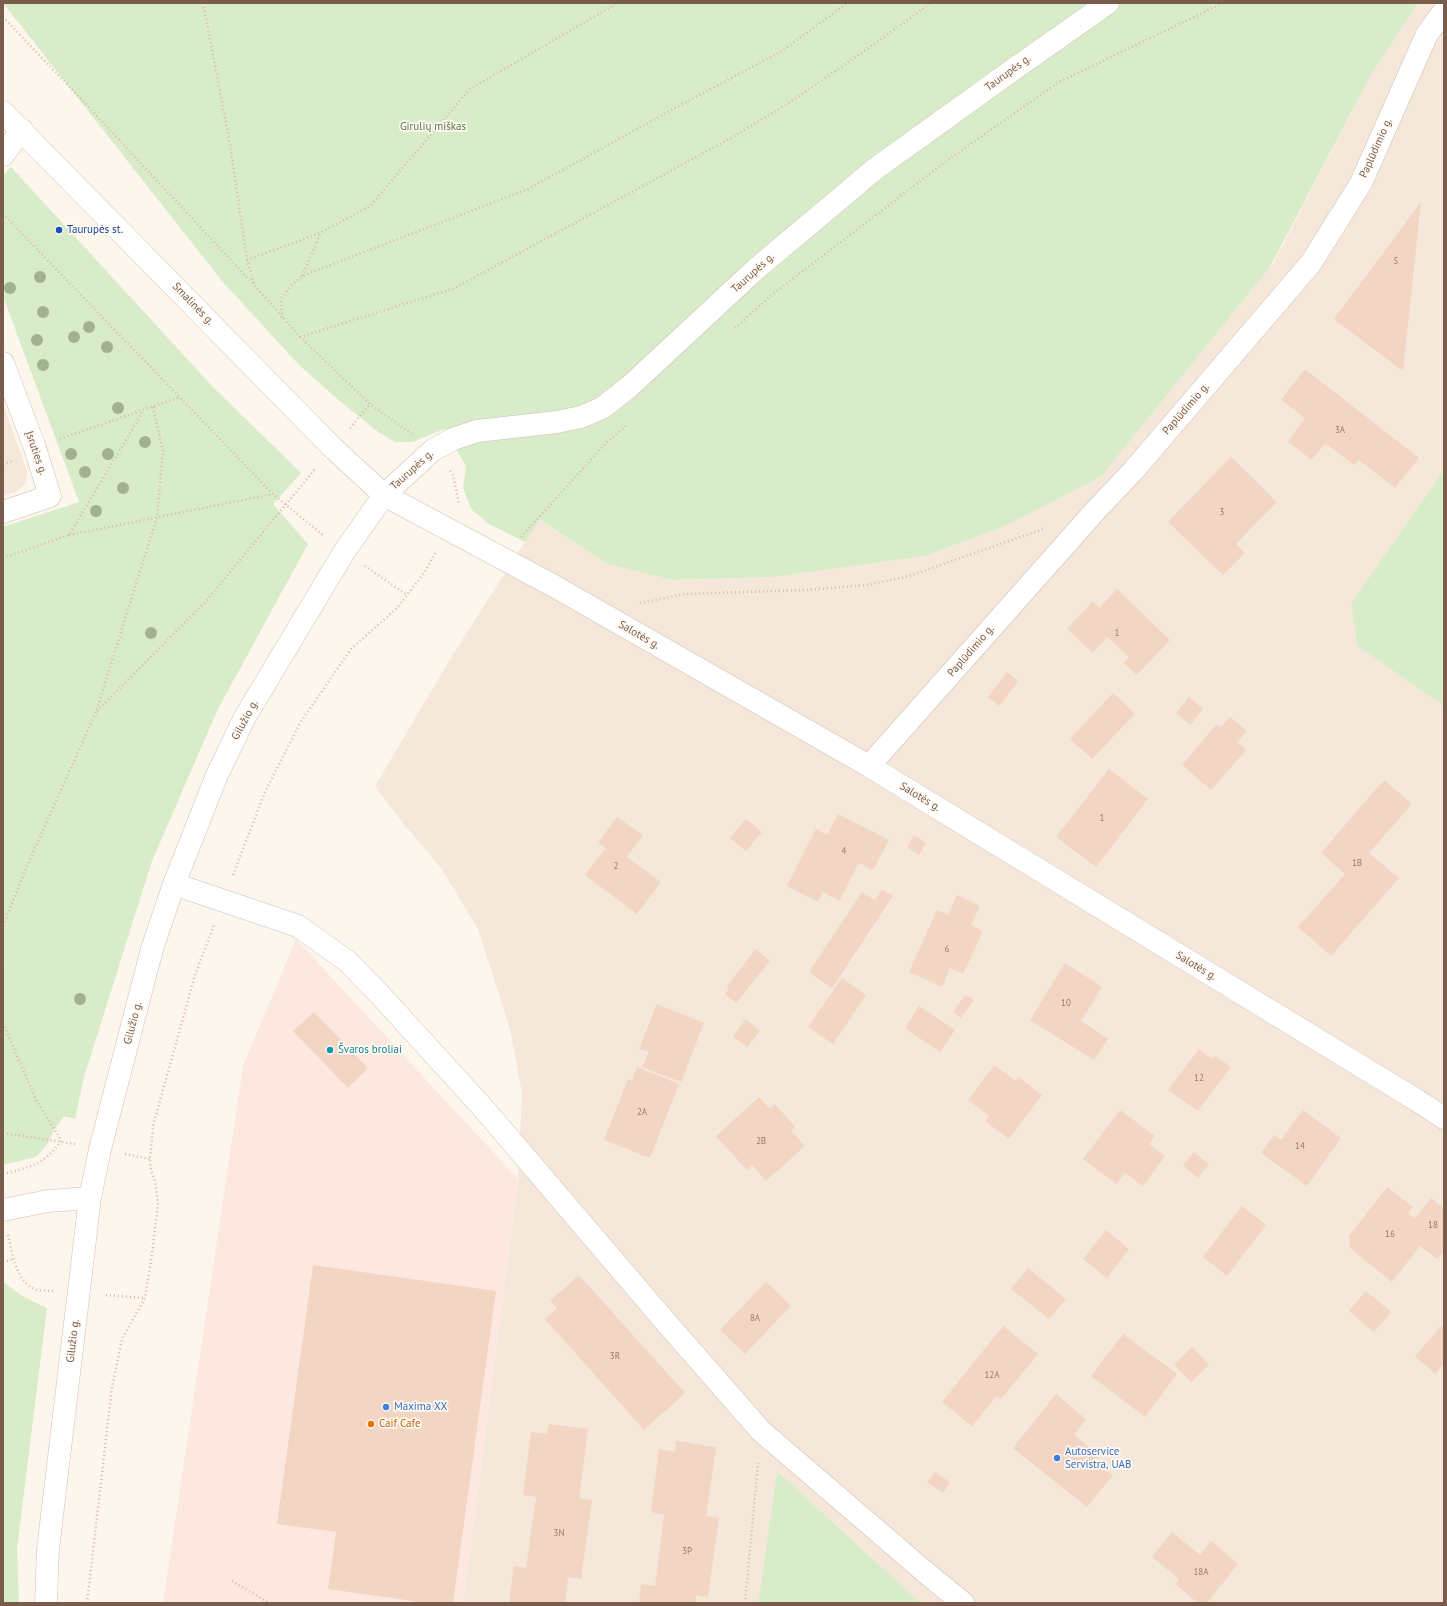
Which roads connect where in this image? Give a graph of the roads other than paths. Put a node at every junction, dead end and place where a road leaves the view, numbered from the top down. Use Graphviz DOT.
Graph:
graph roads {
  1 [pos="1108,3"];
  2 [pos="1444,11"];
  3 [pos="3,112"];
  4 [pos="22,130"];
  5 [pos="3,155"];
  6 [pos="3,363"];
  7 [pos="384,495"];
  8 [pos="3,512"];
  9 [pos="869,766"];
  10 [pos="174,884"];
  11 [pos="1444,1118"];
  12 [pos="90,1198"];
  13 [pos="5,1220"];
  14 [pos="46,1603"];
  15 [pos="963,1603"];
  1 -- 7 [label="street, Taurupės g."];
  2 -- 9 [label="street, Paplūdimio g."];
  3 -- 4 [label="street, Smalinės g."];
  4 -- 5 [label="street"];
  4 -- 7 [label="street, Smalinės g."];
  6 -- 8 [label="street, Įsruties g."];
  7 -- 9 [label="street, Salotės g."];
  7 -- 10 [label="street, Gilužio g."];
  9 -- 11 [label="street, Salotės g."];
  10 -- 12 [label="street, Gilužio g."];
  10 -- 15 [label="street"];
  12 -- 13 [label="street"];
  12 -- 14 [label="street, Gilužio g."];
}
